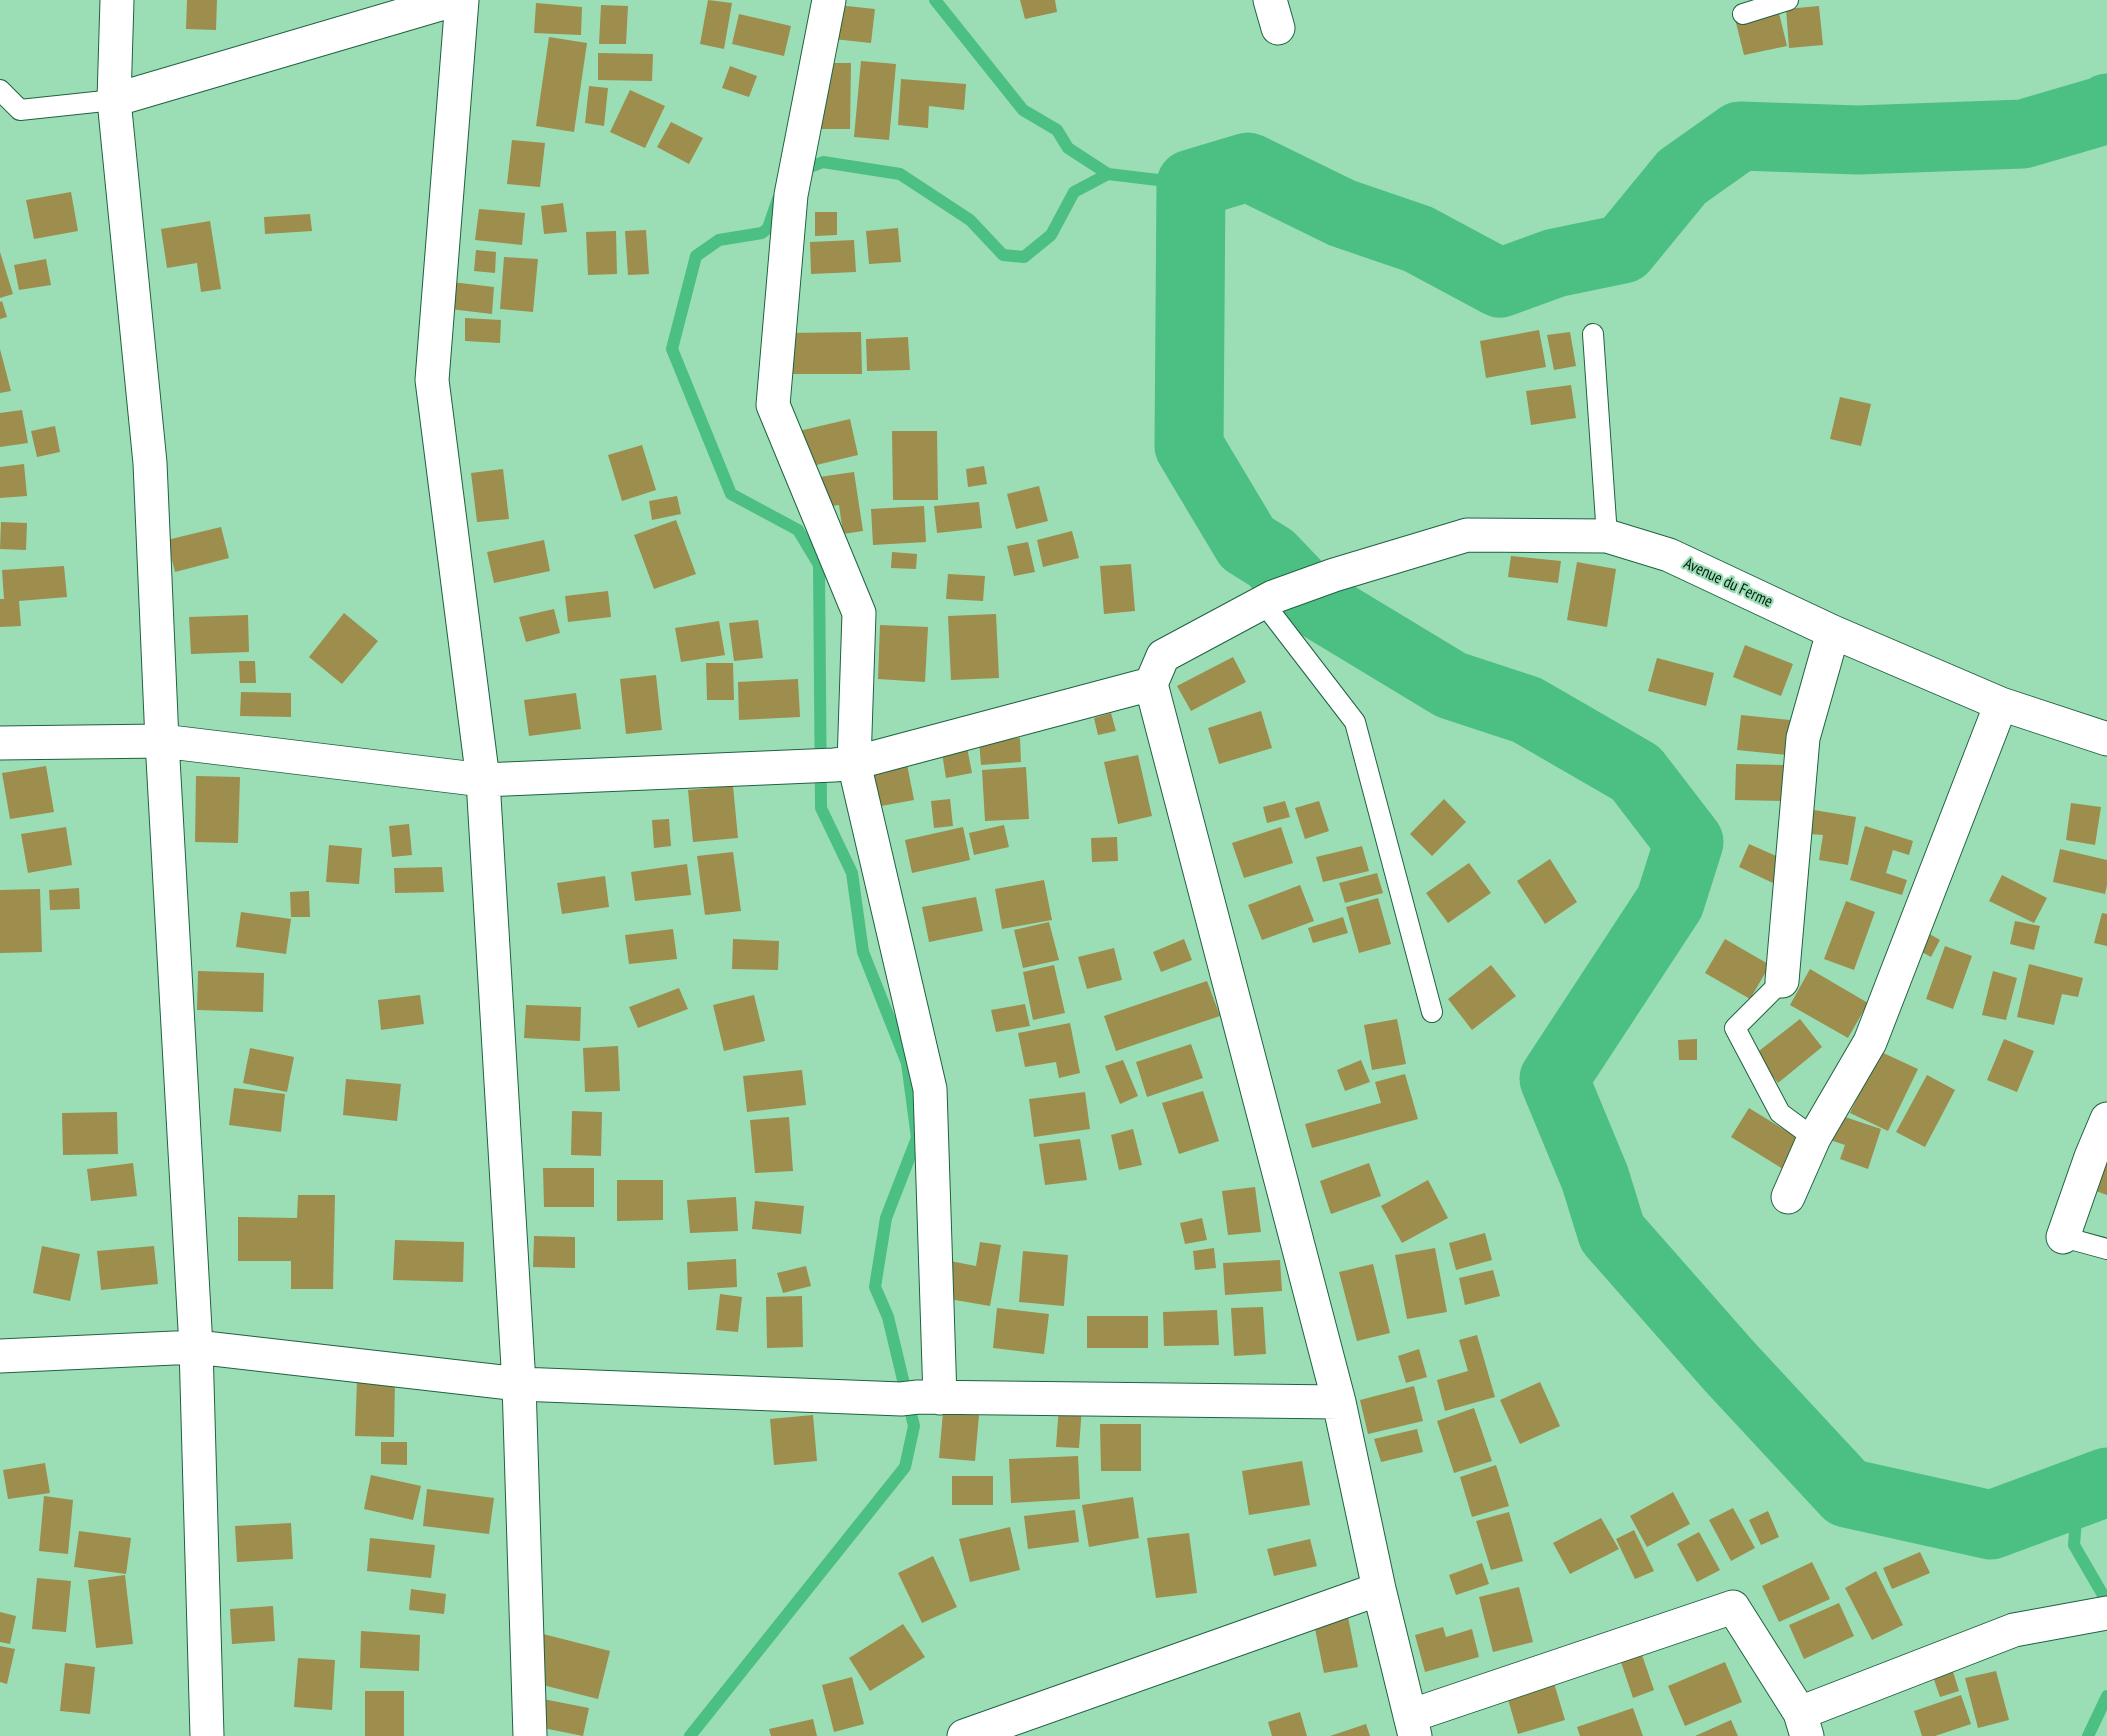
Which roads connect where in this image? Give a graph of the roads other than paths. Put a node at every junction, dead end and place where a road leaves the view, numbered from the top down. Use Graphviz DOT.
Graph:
graph roads {
  1 [pos="117,0"];
  2 [pos="454,0"];
  3 [pos="462,0"];
  4 [pos="829,0"];
  5 [pos="1788,0"];
  6 [pos="1743,14"];
  7 [pos="0,90"];
  8 [pos="114,100"];
  9 [pos="1593,334"];
  10 [pos="1607,536"];
  11 [pos="1267,599"];
  12 [pos="1833,632"];
  13 [pos="1151,684"];
  14 [pos="2001,704"];
  15 [pos="2107,739"];
  16 [pos="162,741"];
  17 [pos="0,743"];
  18 [pos="831,765"];
  19 [pos="483,780"];
  20 [pos="1782,981"];
  21 [pos="1432,1012"];
  22 [pos="2107,1119"];
  23 [pos="1814,1138"];
  24 [pos="1788,1197"];
  25 [pos="2063,1237"];
  26 [pos="2107,1249"];
  27 [pos="196,1347"];
  28 [pos="0,1356"];
  29 [pos="519,1384"];
  30 [pos="920,1398"];
  31 [pos="1339,1402"];
  32 [pos="1379,1589"];
  33 [pos="2107,1613"];
  34 [pos="1804,1725"];
  35 [pos="1412,1726"];
  36 [pos="207,1736"];
  37 [pos="530,1736"];
  38 [pos="964,1736"];
  1 -- 8 [label="street"];
  2 -- 8 [label="street"];
  3 -- 19 [label="street"];
  4 -- 18 [label="street"];
  5 -- 6 [label="lane"];
  7 -- 8 [label="lane"];
  8 -- 16 [label="street"];
  9 -- 10 [label="lane"];
  10 -- 11 [label="street, Avenue du Ferme"];
  10 -- 12 [label="street, Avenue du Ferme"];
  11 -- 13 [label="street, Avenue du Ferme"];
  11 -- 21 [label="lane"];
  12 -- 14 [label="street, Avenue du Ferme"];
  12 -- 20 [label="street"];
  13 -- 18 [label="street"];
  13 -- 31 [label="street"];
  14 -- 15 [label="street, Avenue du Ferme"];
  14 -- 23 [label="street"];
  16 -- 17 [label="street"];
  16 -- 19 [label="street"];
  16 -- 27 [label="street"];
  18 -- 19 [label="street"];
  18 -- 30 [label="street"];
  19 -- 29 [label="street"];
  20 -- 23 [label="lane"];
  22 -- 25 [label="street"];
  23 -- 24 [label="street"];
  25 -- 26 [label="lane"];
  27 -- 28 [label="street"];
  27 -- 29 [label="street"];
  27 -- 36 [label="street"];
  29 -- 30 [label="street"];
  29 -- 37 [label="street"];
  30 -- 31 [label="street"];
  31 -- 32 [label="street"];
  32 -- 35 [label="street"];
  32 -- 38 [label="street"];
  33 -- 34 [label="street"];
  34 -- 35 [label="street"];
}
